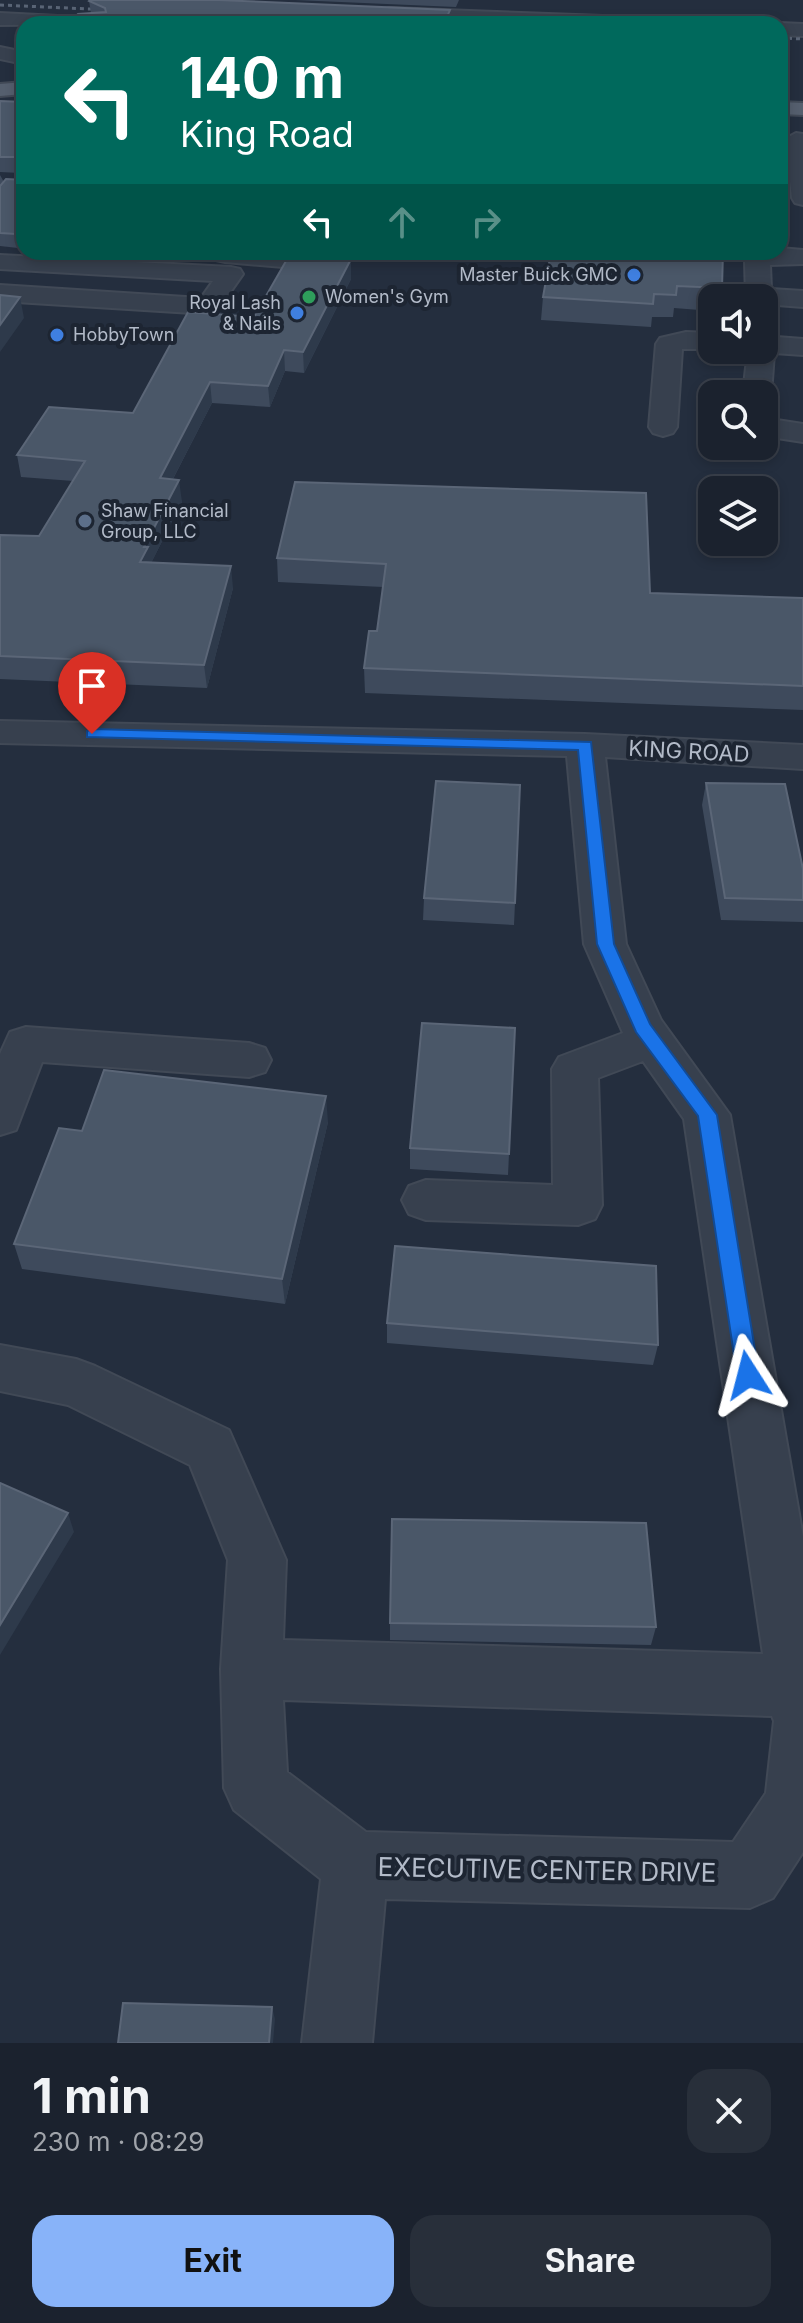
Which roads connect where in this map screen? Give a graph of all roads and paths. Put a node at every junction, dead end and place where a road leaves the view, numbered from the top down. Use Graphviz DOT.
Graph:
graph roads {
  1 [pos="468,8"];
  2 [pos="522,9"];
  3 [pos="372,12"];
  4 [pos="585,16"];
  5 [pos="793,139"];
  6 [pos="803,198"];
  7 [pos="227,260"];
  8 [pos="760,260"];
  9 [pos="0,262"];
  10 [pos="330,264"];
  11 [pos="758,284"];
  12 [pos="0,293"];
  13 [pos="778,298"];
  14 [pos="803,299"];
  15 [pos="698,340"];
  16 [pos="778,345"];
  17 [pos="803,347"];
  18 [pos="663,427"];
  19 [pos="778,429"];
  20 [pos="803,433"];
  21 [pos="0,732"];
  22 [pos="585,745"];
  23 [pos="803,757"];
  24 [pos="652,1040"];
  25 [pos="13,1043"];
  26 [pos="249,1060"];
  27 [pos="0,1117"];
  28 [pos="426,1200"];
  29 [pos="0,1368"];
  30 [pos="251,1669"];
  31 [pos="801,1709"];
  32 [pos="355,1865"];
  33 [pos="337,2043"];
  1 -- 2 [label="street"];
  1 -- 3 [label="street"];
  2 -- 4 [label="street"];
  5 -- 6 [label="street"];
  7 -- 9 [label="street"];
  7 -- 10 [label="street"];
  7 -- 12 [label="street"];
  8 -- 11 [label="street"];
  13 -- 14 [label="street"];
  15 -- 18 [label="street"];
  16 -- 17 [label="street"];
  19 -- 20 [label="street"];
  21 -- 22 [label="street, KING ROAD"];
  22 -- 23 [label="street, KING ROAD"];
  22 -- 24 [label="street, EXECUTIVE CENTER DRIVE"];
  24 -- 28 [label="street"];
  24 -- 31 [label="street, EXECUTIVE CENTER DRIVE"];
  25 -- 26 [label="street"];
  25 -- 27 [label="street"];
  29 -- 30 [label="street, EXECUTIVE CENTER DRIVE"];
  30 -- 31 [label="street"];
  30 -- 32 [label="street, EXECUTIVE CENTER DRIVE"];
  31 -- 32 [label="street, EXECUTIVE CENTER DRIVE"];
  32 -- 33 [label="street"];
}
